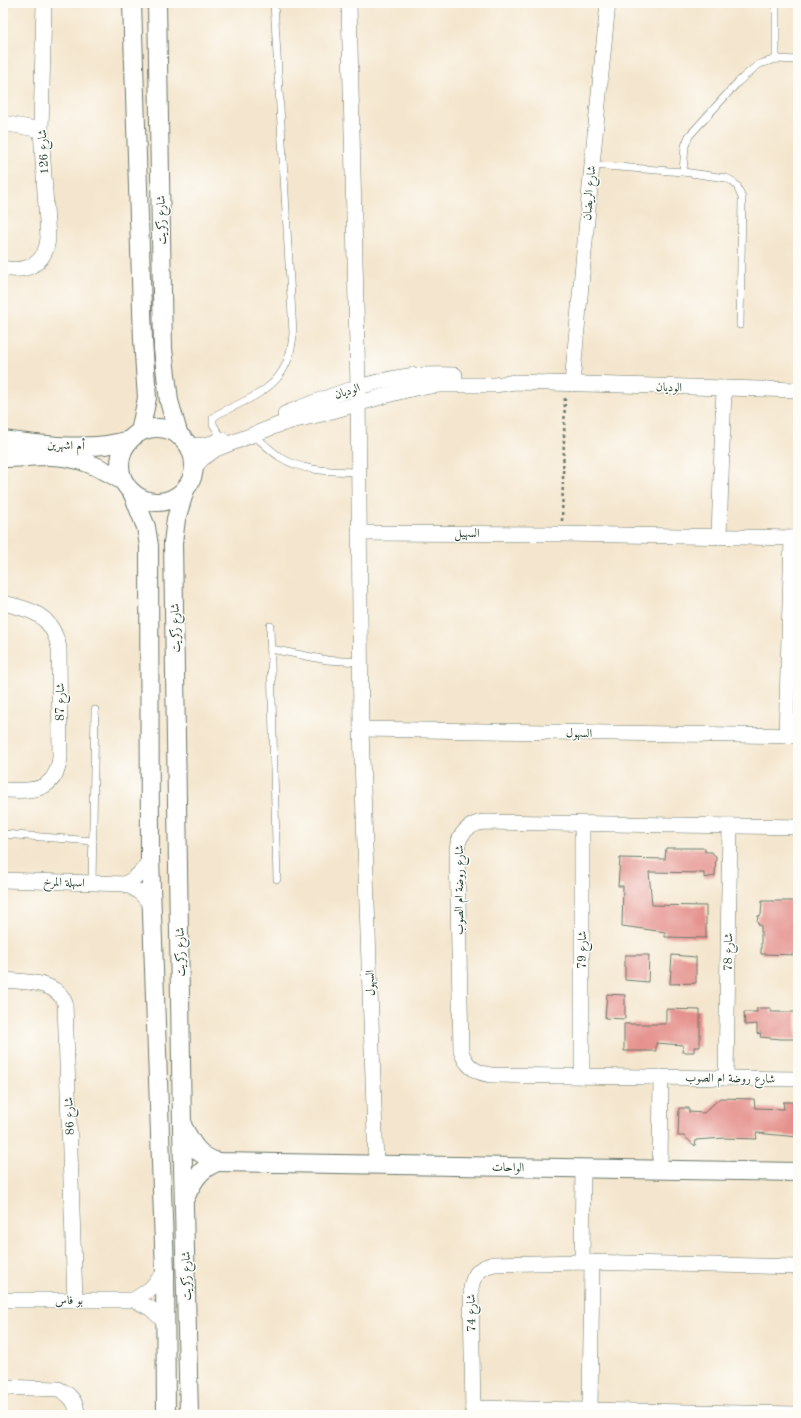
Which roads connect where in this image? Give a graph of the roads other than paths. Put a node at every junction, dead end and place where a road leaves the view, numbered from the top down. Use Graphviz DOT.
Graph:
graph roads {
  1 [pos="44,3"];
  2 [pos="132,3"];
  3 [pos="158,3"];
  4 [pos="274,3"];
  5 [pos="349,3"];
  6 [pos="608,3"];
  7 [pos="776,3"];
  8 [pos="776,59"];
  9 [pos="798,60"];
  10 [pos="3,123"];
  11 [pos="41,130"];
  12 [pos="592,166"];
  13 [pos="683,172"];
  14 [pos="3,268"];
  15 [pos="740,325"];
  16 [pos="515,382"];
  17 [pos="569,384"];
  18 [pos="358,388"];
  19 [pos="724,388"];
  20 [pos="798,390"];
  21 [pos="358,404"];
  22 [pos="254,434"];
  23 [pos="134,436"];
  24 [pos="222,439"];
  25 [pos="3,440"];
  26 [pos="183,440"];
  27 [pos="51,450"];
  28 [pos="3,458"];
  29 [pos="194,468"];
  30 [pos="358,472"];
  31 [pos="128,487"];
  32 [pos="185,490"];
  33 [pos="359,533"];
  34 [pos="719,537"];
  35 [pos="795,538"];
  36 [pos="3,603"];
  37 [pos="270,626"];
  38 [pos="271,649"];
  39 [pos="360,662"];
  40 [pos="95,710"];
  41 [pos="361,729"];
  42 [pos="792,736"];
  43 [pos="3,790"];
  44 [pos="582,824"];
  45 [pos="730,826"];
  46 [pos="798,827"];
  47 [pos="3,834"];
  48 [pos="93,841"];
  49 [pos="150,859"];
  50 [pos="277,879"];
  51 [pos="3,880"];
  52 [pos="92,883"];
  53 [pos="125,884"];
  54 [pos="151,906"];
  55 [pos="3,980"];
  56 [pos="582,1076"];
  57 [pos="661,1077"];
  58 [pos="726,1078"];
  59 [pos="798,1080"];
  60 [pos="182,1126"];
  61 [pos="218,1162"];
  62 [pos="376,1165"];
  63 [pos="583,1168"];
  64 [pos="660,1170"];
  65 [pos="798,1172"];
  66 [pos="185,1198"];
  67 [pos="587,1262"];
  68 [pos="798,1267"];
  69 [pos="165,1272"];
  70 [pos="3,1300"];
  71 [pos="75,1300"];
  72 [pos="134,1300"];
  73 [pos="166,1323"];
  74 [pos="3,1387"];
  75 [pos="590,1410"];
  76 [pos="473,1412"];
  77 [pos="614,1413"];
  78 [pos="753,1414"];
  79 [pos="798,1414"];
  80 [pos="77,1415"];
  81 [pos="166,1415"];
  82 [pos="189,1415"];
  1 -- 11 [label="street, شارع 126"];
  2 -- 23 [label="street, شارع زكريت"];
  3 -- 26 [label="street, شارع زكريت"];
  4 -- 24 [label="lane"];
  5 -- 18 [label="street"];
  6 -- 12 [label="street, شارع الريضان"];
  7 -- 8 [label="lane"];
  8 -- 9 [label="lane"];
  8 -- 13 [label="lane"];
  10 -- 11 [label="street"];
  11 -- 14 [label="street, شارع 126"];
  12 -- 13 [label="lane"];
  12 -- 17 [label="street, شارع الريضان"];
  13 -- 15 [label="lane"];
  16 -- 17 [label="street, الوديان"];
  16 -- 18 [label="street, الوديان"];
  16 -- 21 [label="street, الوديان"];
  17 -- 19 [label="street, الوديان"];
  18 -- 21 [label="street"];
  18 -- 24 [label="street, الوديان"];
  19 -- 20 [label="street, الوديان"];
  19 -- 34 [label="street"];
  21 -- 22 [label="street, الوديان"];
  21 -- 30 [label="street"];
  22 -- 29 [label="street, الوديان"];
  22 -- 30 [label="lane"];
  23 -- 26 [label="street"];
  23 -- 27 [label="street, أم اشهرين"];
  23 -- 31 [label="street"];
  24 -- 26 [label="street, الوديان"];
  25 -- 27 [label="street, أم اشهرين"];
  26 -- 29 [label="street"];
  27 -- 28 [label="street, أم اشهرين"];
  27 -- 31 [label="street, أم اشهرين"];
  29 -- 32 [label="street"];
  30 -- 33 [label="street"];
  31 -- 32 [label="street"];
  31 -- 49 [label="street, شارع زكريت"];
  32 -- 60 [label="street, شارع زكريت"];
  33 -- 34 [label="street, السهيل"];
  33 -- 39 [label="street, السهول"];
  34 -- 35 [label="street, السهيل"];
  35 -- 42 [label="street, السهيل"];
  36 -- 43 [label="street, شارع 87"];
  37 -- 38 [label="lane"];
  38 -- 39 [label="lane"];
  38 -- 50 [label="lane"];
  39 -- 41 [label="street, السهول"];
  40 -- 48 [label="lane"];
  41 -- 42 [label="street, السهول"];
  41 -- 62 [label="street, السهول"];
  44 -- 45 [label="street, شارع روضة ام الصوب"];
  44 -- 56 [label="street, شارع 79"];
  44 -- 56 [label="street, شارع روضة ام الصوب"];
  45 -- 46 [label="street, شارع روضة ام الصوب"];
  45 -- 58 [label="street, شارع 78"];
  47 -- 48 [label="lane"];
  48 -- 52 [label="lane"];
  49 -- 53 [label="street"];
  49 -- 54 [label="street, شارع زكريت"];
  51 -- 52 [label="street, اسهلة المرخ"];
  52 -- 53 [label="street, اسهلة المرخ"];
  53 -- 54 [label="street, اسهلة المرخ"];
  54 -- 69 [label="street, شارع زكريت"];
  55 -- 71 [label="street, شارع 86"];
  56 -- 57 [label="street, شارع روضة ام الصوب"];
  57 -- 58 [label="street, شارع روضة ام الصوب"];
  57 -- 64 [label="street"];
  58 -- 59 [label="street, شارع روضة ام الصوب"];
  60 -- 61 [label="street, الواحات"];
  60 -- 66 [label="street, شارع زكريت"];
  61 -- 62 [label="street, الواحات"];
  61 -- 66 [label="street"];
  62 -- 63 [label="street, الواحات"];
  63 -- 64 [label="street, الواحات"];
  63 -- 67 [label="street"];
  64 -- 65 [label="street, الواحات"];
  66 -- 82 [label="street, شارع زكريت"];
  67 -- 68 [label="street, شارع 74"];
  67 -- 75 [label="street"];
  67 -- 76 [label="street, شارع 74"];
  69 -- 72 [label="street"];
  69 -- 73 [label="street, شارع زكريت"];
  70 -- 71 [label="street, بو فاس"];
  71 -- 72 [label="street, بو فاس"];
  72 -- 73 [label="street, بو فاس"];
  73 -- 81 [label="street, شارع زكريت"];
  74 -- 80 [label="street"];
  75 -- 76 [label="street"];
  75 -- 77 [label="street"];
  77 -- 78 [label="street"];
  78 -- 79 [label="street"];
}
